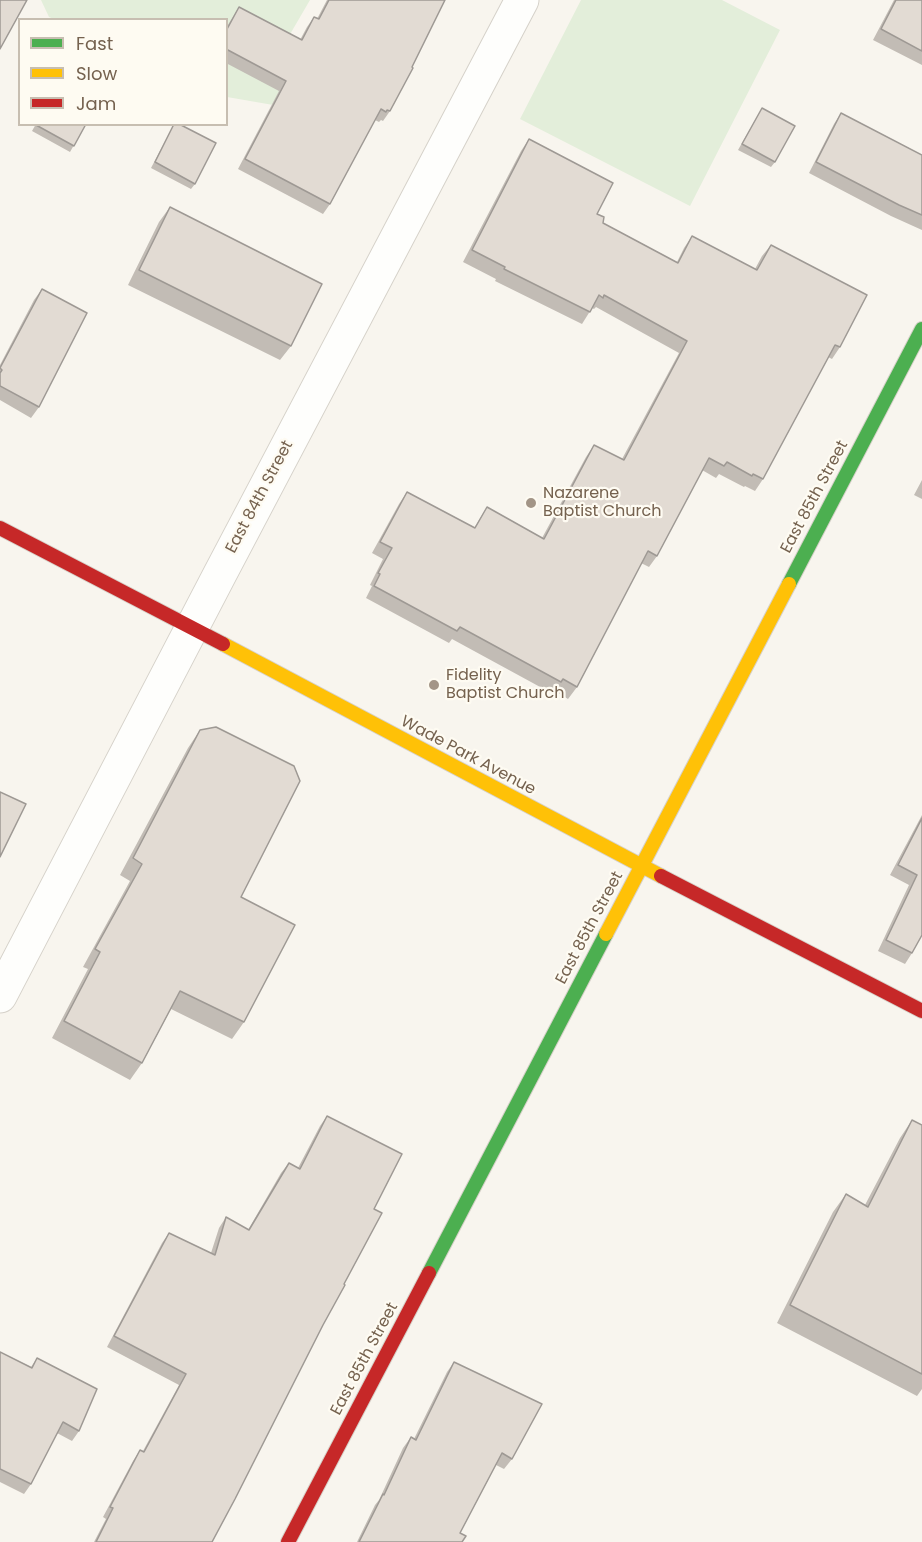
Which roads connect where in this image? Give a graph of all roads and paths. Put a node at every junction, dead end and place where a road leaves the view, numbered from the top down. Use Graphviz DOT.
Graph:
graph roads {
  1 [pos="522,0"];
  2 [pos="922,329"];
  3 [pos="0,528"];
  4 [pos="192,628"];
  5 [pos="641,866"];
  6 [pos="0,996"];
  7 [pos="922,1011"];
  8 [pos="288,1542"];
  1 -- 4 [label="street, East 84th Street"];
  2 -- 5 [label="street, East 85th Street"];
  3 -- 4 [label="street, Wade Park Avenue"];
  4 -- 5 [label="street, Wade Park Avenue"];
  4 -- 6 [label="street, East 84th Street"];
  5 -- 7 [label="street, Wade Park Avenue"];
  5 -- 8 [label="street, East 85th Street"];
}
